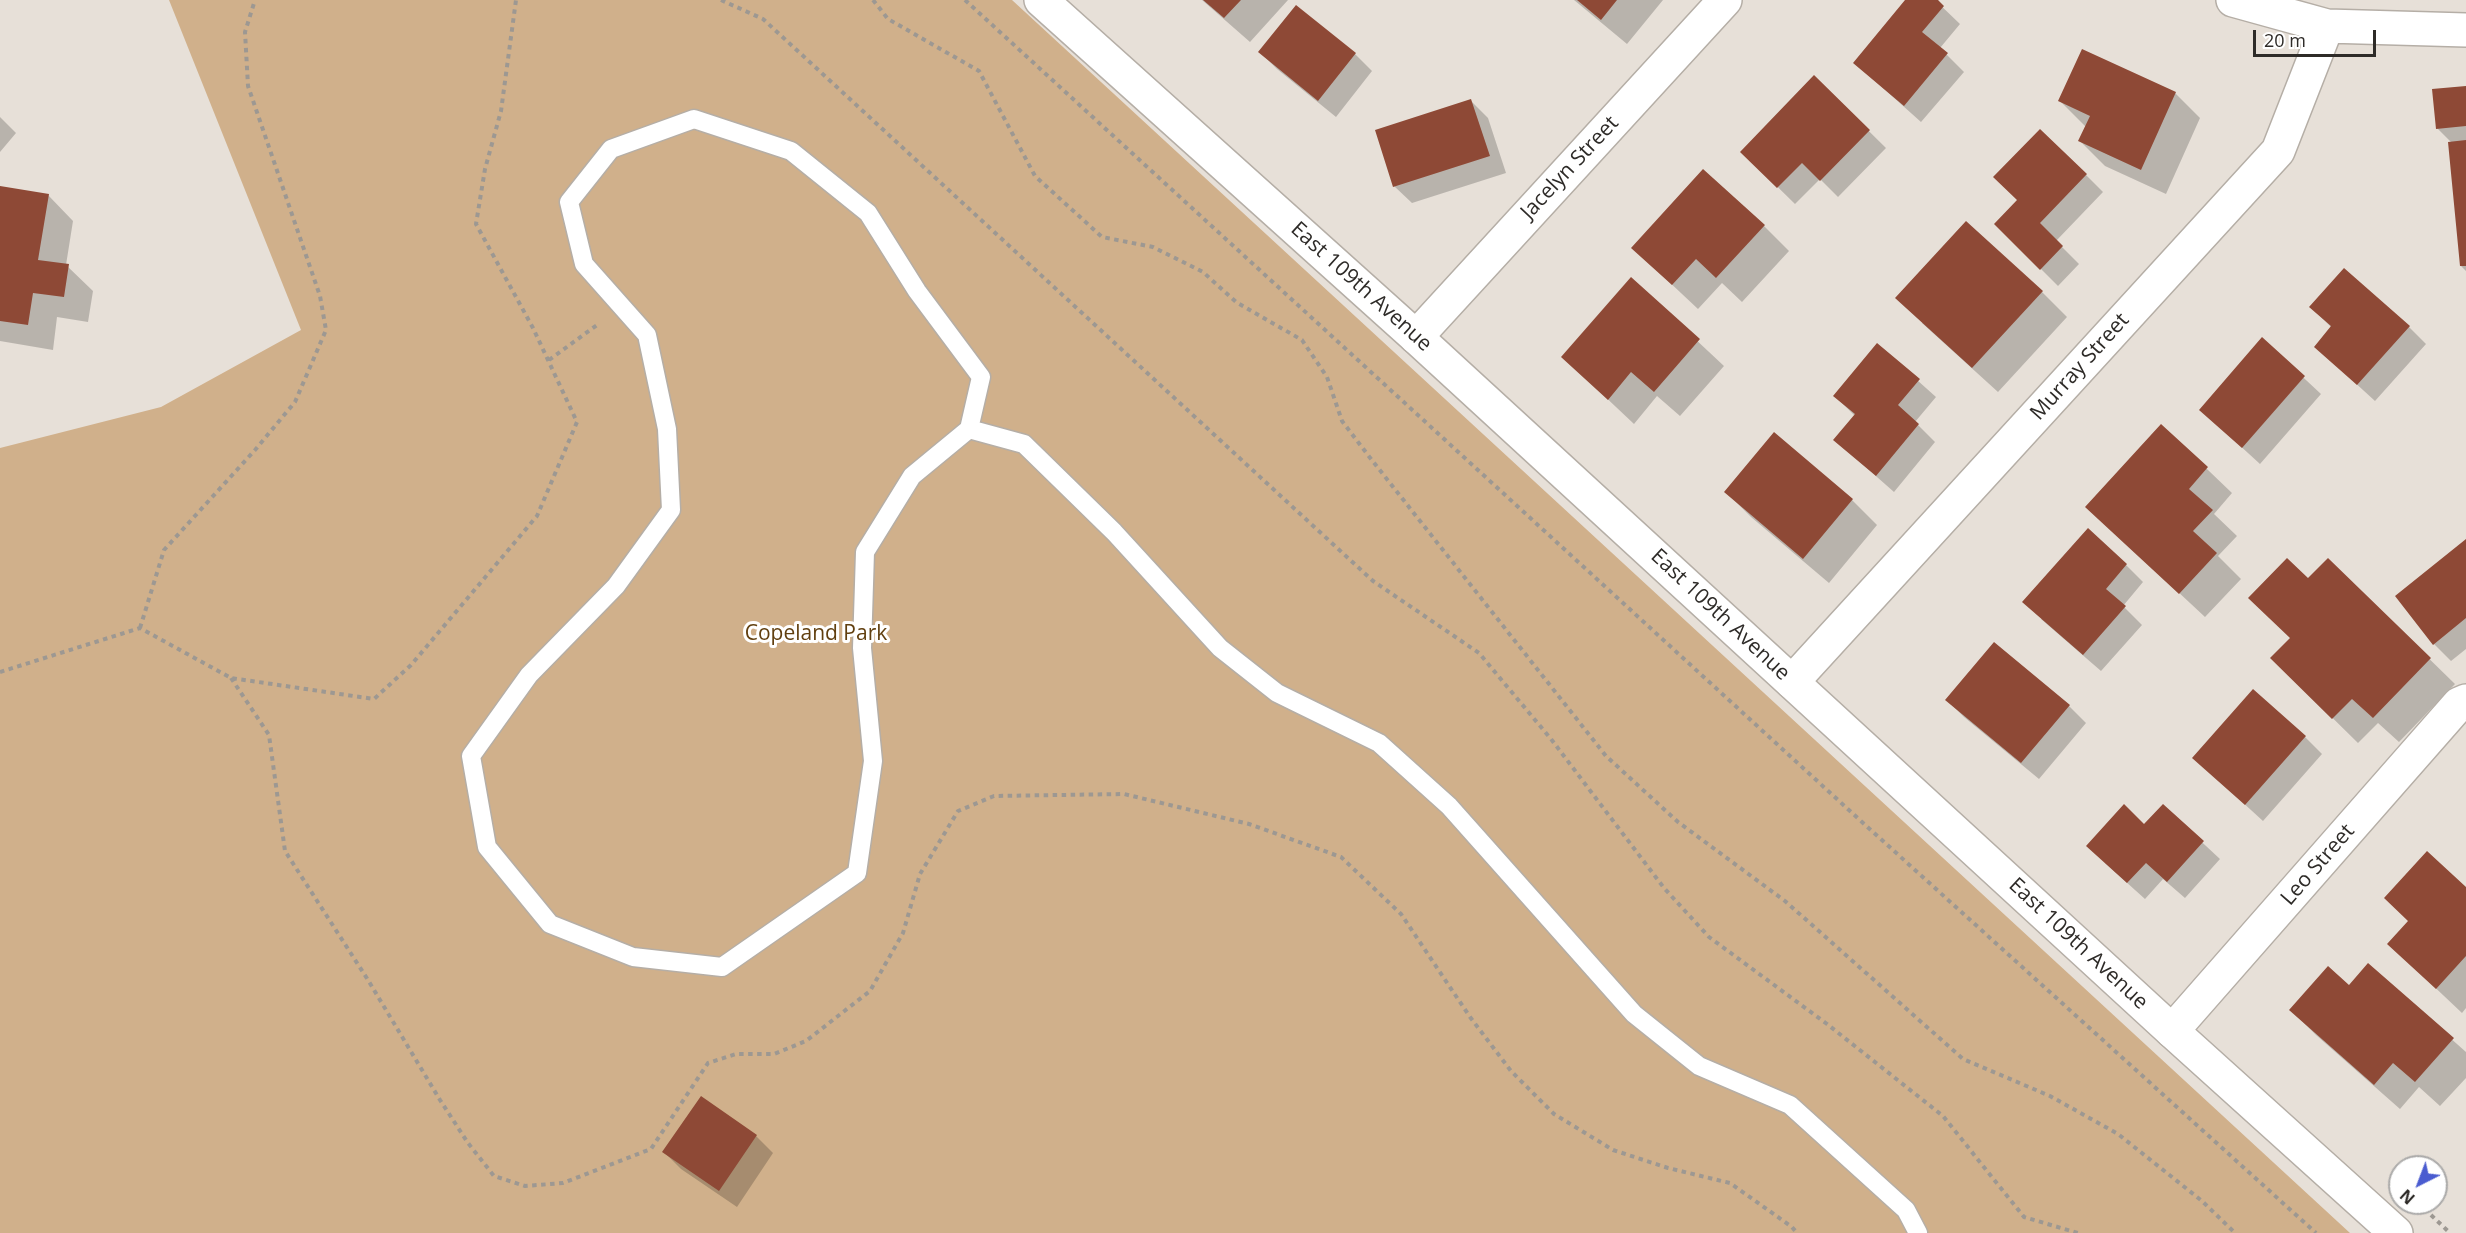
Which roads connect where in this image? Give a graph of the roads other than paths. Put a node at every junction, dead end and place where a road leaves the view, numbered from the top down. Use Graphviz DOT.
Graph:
graph roads {
  1 [pos="1041,0"];
  2 [pos="1725,0"];
  3 [pos="2232,0"];
  4 [pos="2327,26"];
  5 [pos="2466,30"];
  6 [pos="1416,337"];
  7 [pos="969,429"];
  8 [pos="1792,682"];
  9 [pos="2466,701"];
  10 [pos="2172,1031"];
  11 [pos="1918,1233"];
  12 [pos="2396,1233"];
  1 -- 6 [label="street, East 109th Avenue"];
  2 -- 6 [label="street, Jacelyn Street"];
  3 -- 4 [label="street"];
  4 -- 5 [label="street"];
  4 -- 8 [label="street, Murray Street"];
  6 -- 8 [label="street, East 109th Avenue"];
  7 -- 7 [label="lane"];
  7 -- 11 [label="lane"];
  8 -- 10 [label="street, East 109th Avenue"];
  9 -- 10 [label="street, Leo Street"];
  10 -- 12 [label="street, East 109th Avenue"];
}
